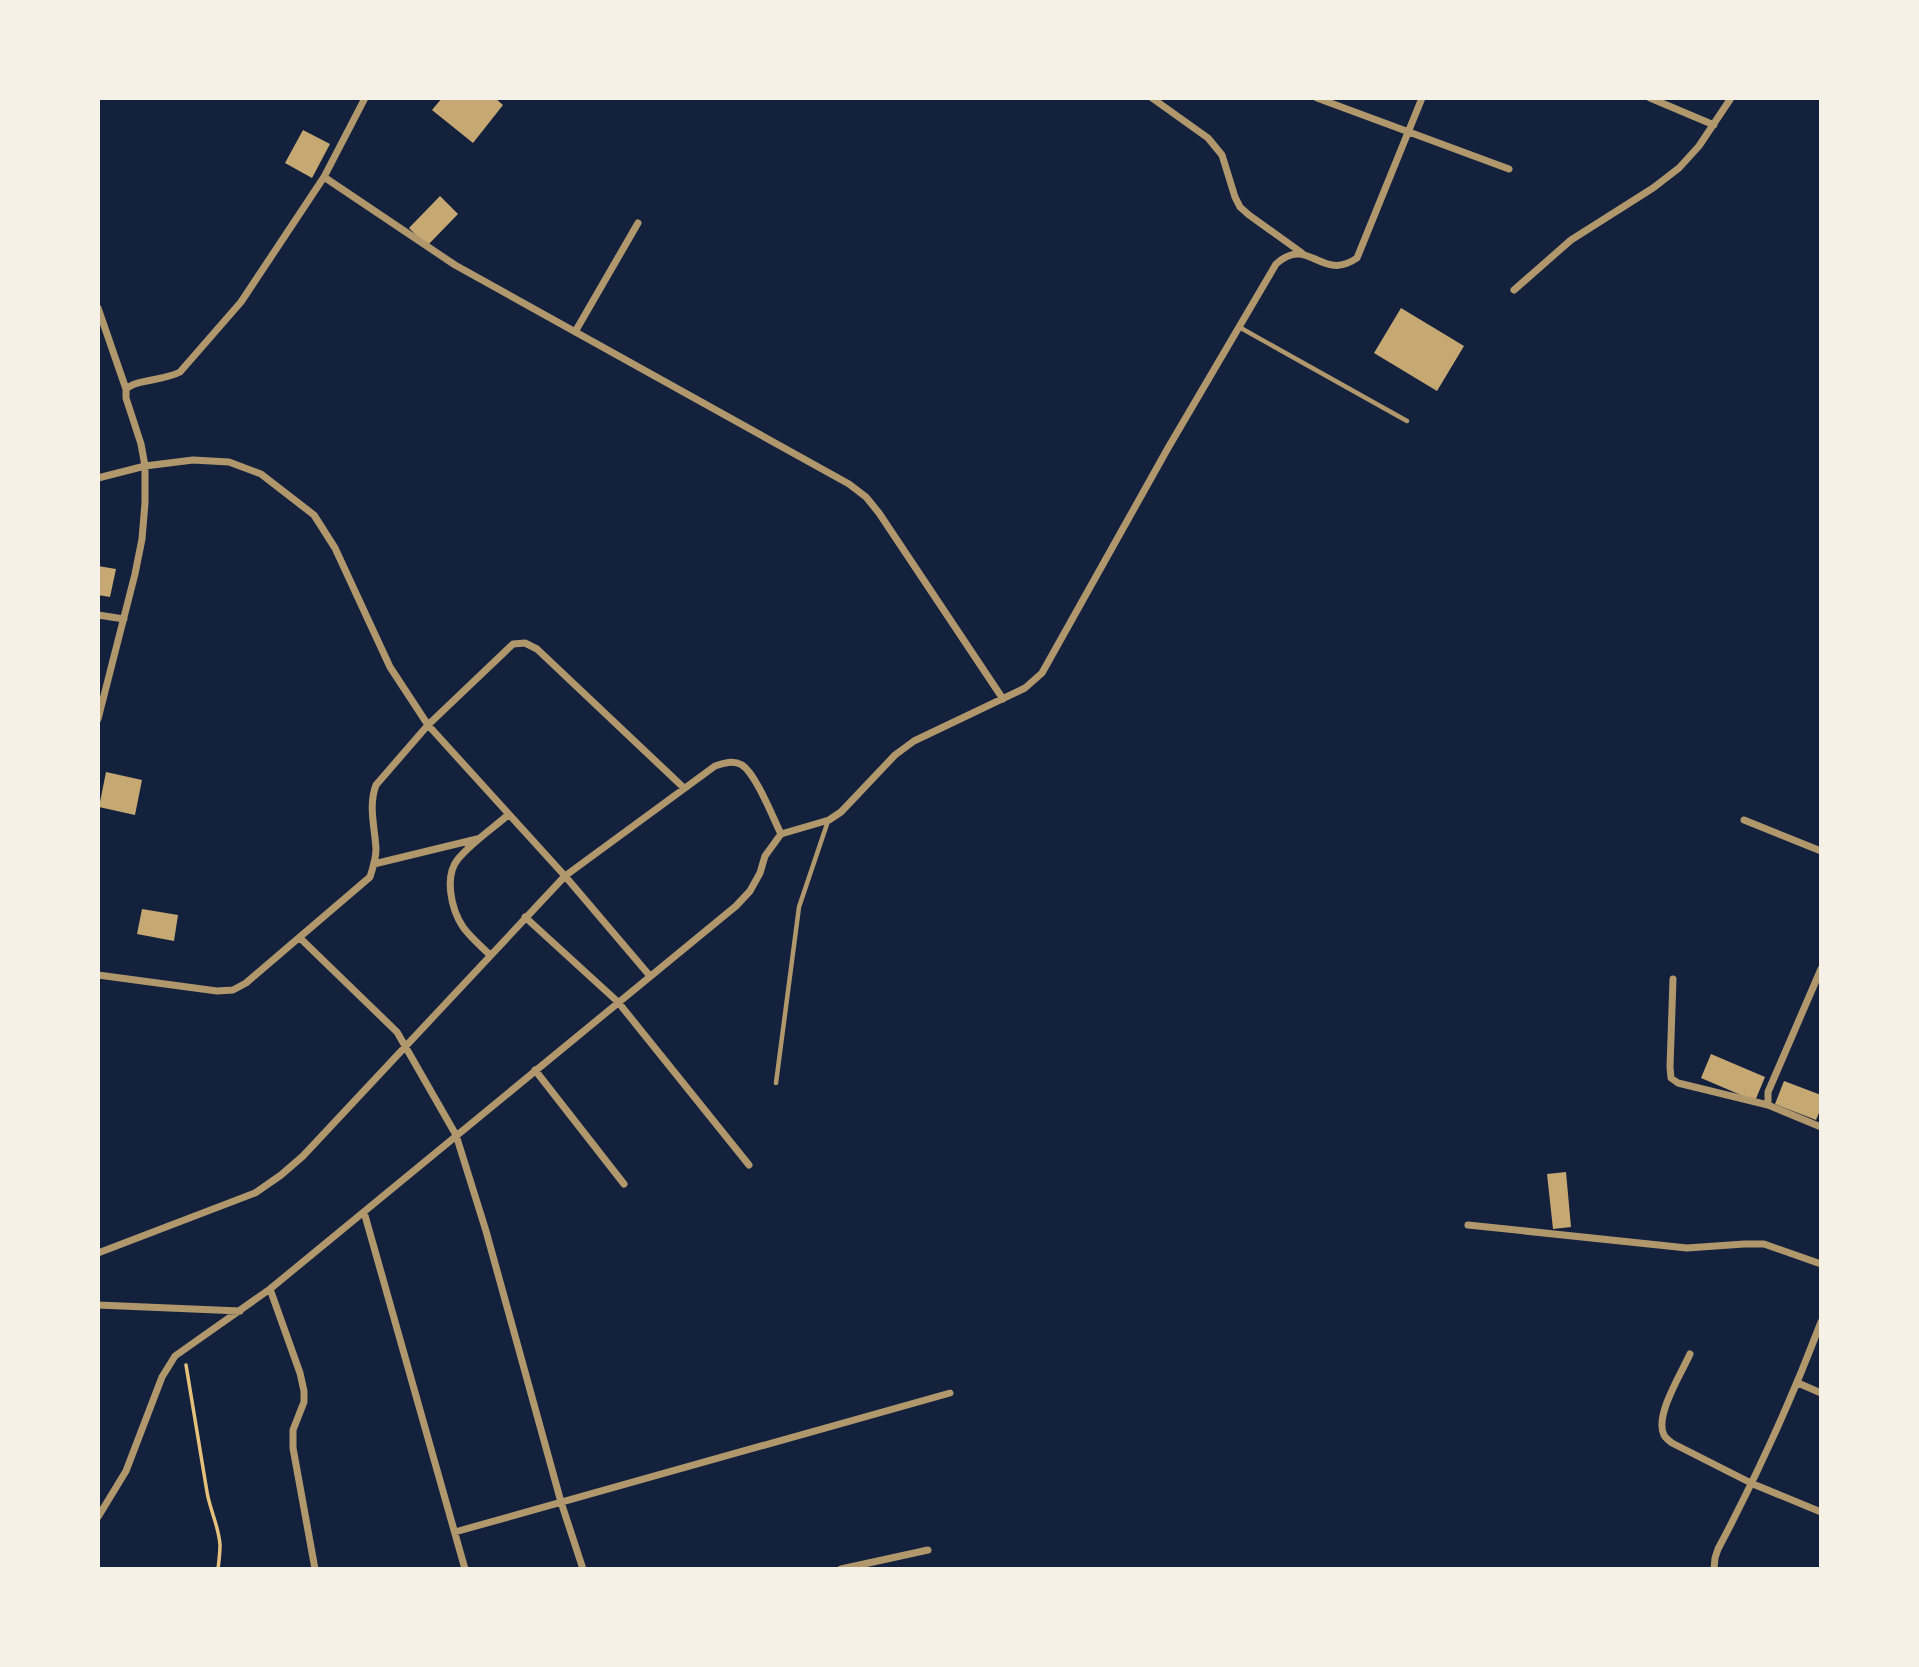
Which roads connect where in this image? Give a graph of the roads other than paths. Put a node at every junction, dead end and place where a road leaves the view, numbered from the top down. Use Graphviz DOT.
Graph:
graph roads {
  1 [pos="365,98"];
  2 [pos="1152,98"];
  3 [pos="1317,98"];
  4 [pos="1422,98"];
  5 [pos="1650,98"];
  6 [pos="1731,98"];
  7 [pos="1714,125"];
  8 [pos="1410,131"];
  9 [pos="1509,169"];
  10 [pos="324,177"];
  11 [pos="638,222"];
  12 [pos="1302,253"];
  13 [pos="1514,290"];
  14 [pos="98,309"];
  15 [pos="100,318"];
  16 [pos="1239,327"];
  17 [pos="575,332"];
  18 [pos="126,389"];
  19 [pos="1407,421"];
  20 [pos="145,466"];
  21 [pos="98,478"];
  22 [pos="98,615"];
  23 [pos="124,619"];
  24 [pos="1003,699"];
  25 [pos="98,719"];
  26 [pos="428,725"];
  27 [pos="684,788"];
  28 [pos="508,815"];
  29 [pos="829,820"];
  30 [pos="1744,820"];
  31 [pos="781,834"];
  32 [pos="481,838"];
  33 [pos="1821,851"];
  34 [pos="374,864"];
  35 [pos="565,876"];
  36 [pos="525,917"];
  37 [pos="300,938"];
  38 [pos="490,955"];
  39 [pos="1821,969"];
  40 [pos="98,975"];
  41 [pos="650,976"];
  42 [pos="1673,979"];
  43 [pos="618,1002"];
  44 [pos="405,1045"];
  45 [pos="535,1070"];
  46 [pos="776,1083"];
  47 [pos="1768,1105"];
  48 [pos="1821,1127"];
  49 [pos="456,1135"];
  50 [pos="749,1165"];
  51 [pos="624,1184"];
  52 [pos="364,1212"];
  53 [pos="1468,1225"];
  54 [pos="98,1253"];
  55 [pos="1821,1264"];
  56 [pos="270,1289"];
  57 [pos="98,1305"];
  58 [pos="240,1311"];
  59 [pos="1821,1322"];
  60 [pos="1690,1354"];
  61 [pos="1798,1383"];
  62 [pos="950,1392"];
  63 [pos="1821,1393"];
  64 [pos="1753,1484"];
  65 [pos="561,1502"];
  66 [pos="1821,1513"];
  67 [pos="98,1517"];
  68 [pos="455,1532"];
  69 [pos="928,1550"];
  70 [pos="315,1569"];
  71 [pos="465,1569"];
  72 [pos="583,1569"];
  73 [pos="841,1569"];
  74 [pos="1714,1569"];
  1 -- 10 [label="street"];
  2 -- 12 [label="street"];
  3 -- 8 [label="street"];
  4 -- 8 [label="street"];
  5 -- 7 [label="street"];
  6 -- 7 [label="street"];
  7 -- 13 [label="street"];
  8 -- 9 [label="street"];
  8 -- 12 [label="street"];
  10 -- 17 [label="street"];
  10 -- 18 [label="street"];
  11 -- 17 [label="street"];
  12 -- 16 [label="street"];
  14 -- 15 [label="street"];
  15 -- 18 [label="street"];
  16 -- 19 [label="lane"];
  16 -- 24 [label="street"];
  17 -- 24 [label="street"];
  18 -- 20 [label="street"];
  20 -- 21 [label="street"];
  20 -- 23 [label="street"];
  20 -- 26 [label="street"];
  22 -- 23 [label="street"];
  23 -- 25 [label="street"];
  24 -- 29 [label="street"];
  26 -- 27 [label="street"];
  26 -- 28 [label="street"];
  26 -- 34 [label="street"];
  27 -- 31 [label="street"];
  27 -- 35 [label="street"];
  28 -- 32 [label="street"];
  28 -- 35 [label="street"];
  29 -- 31 [label="street"];
  29 -- 46 [label="lane"];
  30 -- 33 [label="street"];
  31 -- 41 [label="street"];
  32 -- 34 [label="street"];
  32 -- 38 [label="street"];
  34 -- 37 [label="street"];
  35 -- 36 [label="street"];
  35 -- 41 [label="street"];
  36 -- 38 [label="street"];
  36 -- 43 [label="street"];
  37 -- 40 [label="street"];
  37 -- 44 [label="street"];
  38 -- 44 [label="street"];
  39 -- 47 [label="street"];
  41 -- 43 [label="street"];
  42 -- 47 [label="street"];
  43 -- 45 [label="street"];
  43 -- 50 [label="street"];
  44 -- 49 [label="street"];
  44 -- 54 [label="street"];
  45 -- 49 [label="street"];
  45 -- 51 [label="street"];
  47 -- 48 [label="street"];
  49 -- 52 [label="street"];
  49 -- 65 [label="street"];
  52 -- 56 [label="street"];
  52 -- 68 [label="street"];
  53 -- 55 [label="street"];
  56 -- 58 [label="street"];
  56 -- 70 [label="street"];
  57 -- 58 [label="street"];
  58 -- 67 [label="street"];
  59 -- 61 [label="street"];
  60 -- 64 [label="street"];
  61 -- 63 [label="street"];
  61 -- 64 [label="street"];
  62 -- 65 [label="street"];
  64 -- 66 [label="street"];
  64 -- 74 [label="street"];
  65 -- 68 [label="street"];
  65 -- 72 [label="street"];
  68 -- 71 [label="street"];
  69 -- 73 [label="street"];
}
